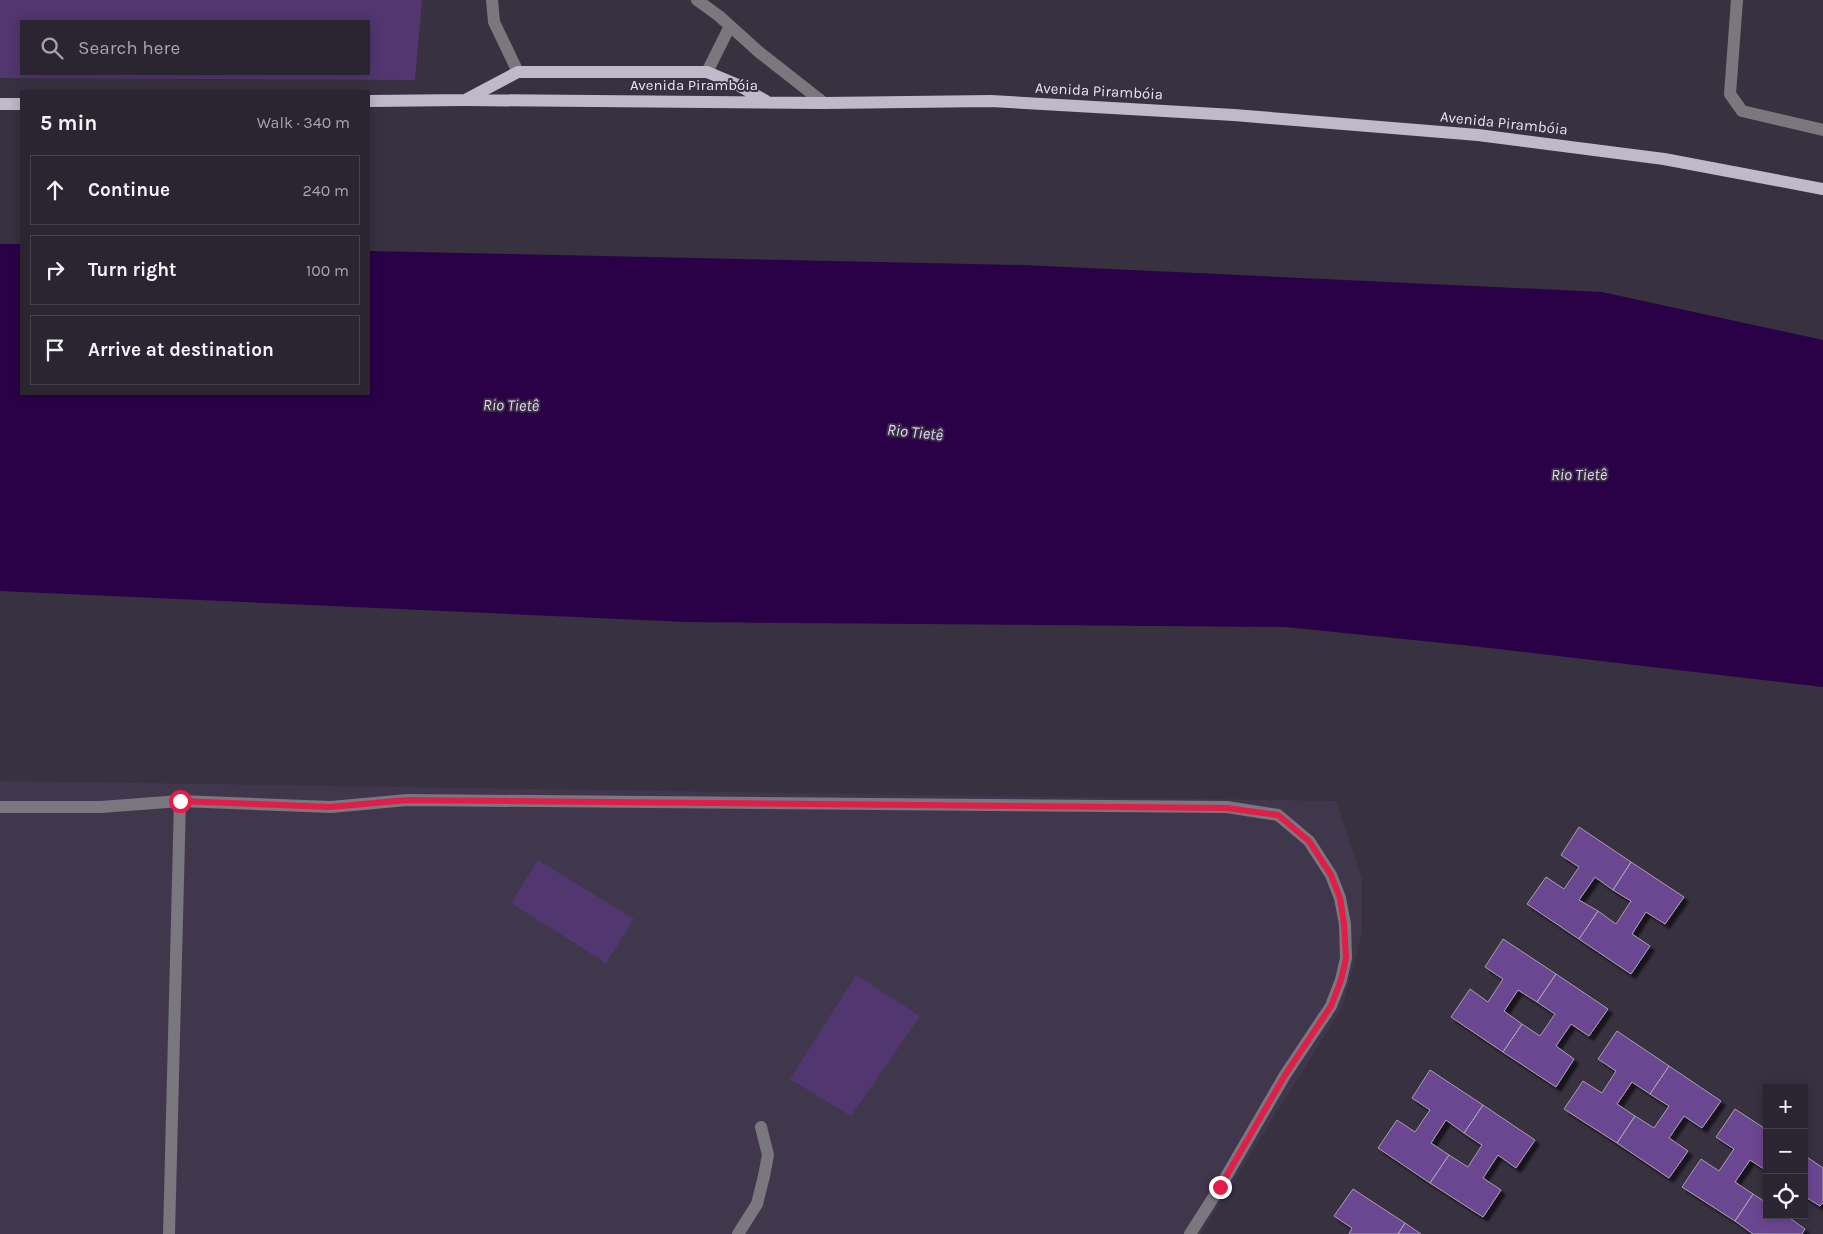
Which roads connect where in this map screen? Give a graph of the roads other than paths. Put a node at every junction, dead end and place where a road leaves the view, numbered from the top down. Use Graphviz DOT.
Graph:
graph roads {
  1 [pos="492,0"];
  2 [pos="697,0"];
  3 [pos="1737,0"];
  4 [pos="730,26"];
  5 [pos="518,72"];
  6 [pos="707,72"];
  7 [pos="465,100"];
  8 [pos="370,101"];
  9 [pos="768,101"];
  10 [pos="824,103"];
  11 [pos="0,104"];
  12 [pos="20,104"];
  13 [pos="1823,130"];
  14 [pos="1823,189"];
  15 [pos="180,801"];
  16 [pos="0,807"];
  17 [pos="761,1127"];
  18 [pos="169,1234"];
  19 [pos="738,1234"];
  20 [pos="1190,1234"];
  1 -- 5 [label="lane"];
  2 -- 4 [label="lane"];
  3 -- 13 [label="lane"];
  4 -- 6 [label="lane"];
  4 -- 10 [label="lane"];
  5 -- 6 [label="main road"];
  5 -- 7 [label="main road"];
  6 -- 9 [label="main road"];
  7 -- 8 [label="main road, Avenida Pirambóia"];
  7 -- 9 [label="main road, Avenida Pirambóia"];
  9 -- 10 [label="main road, Avenida Pirambóia"];
  10 -- 14 [label="main road, Avenida Pirambóia"];
  11 -- 12 [label="main road"];
  15 -- 16 [label="lane"];
  15 -- 18 [label="lane"];
  15 -- 20 [label="lane"];
  17 -- 19 [label="lane"];
}
